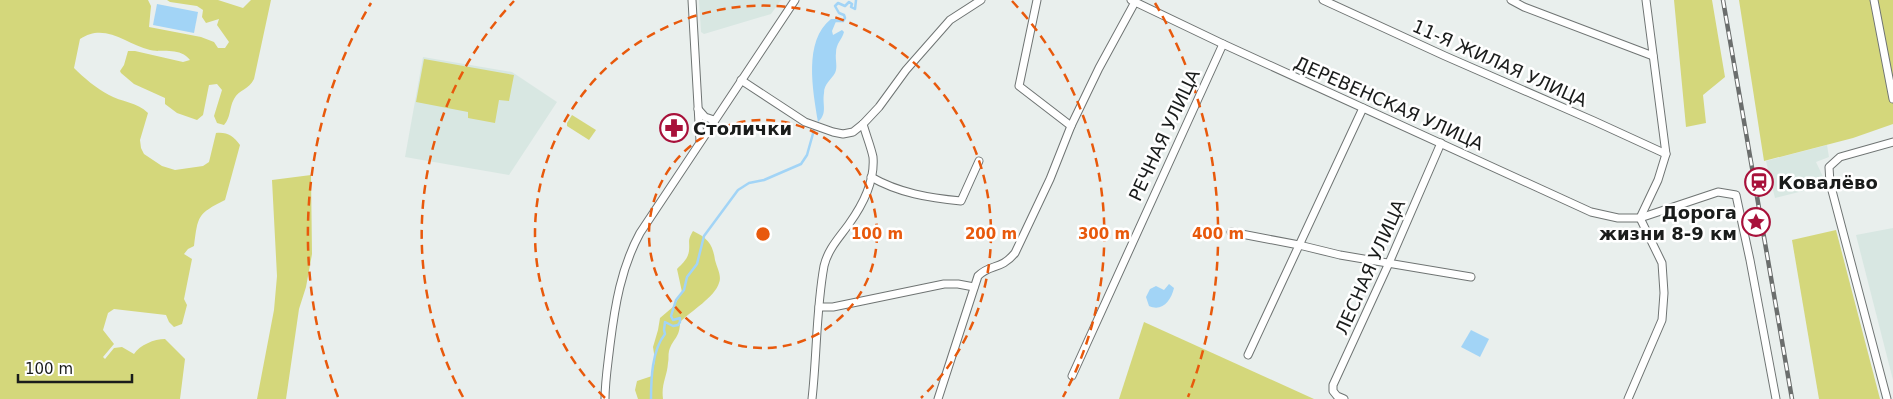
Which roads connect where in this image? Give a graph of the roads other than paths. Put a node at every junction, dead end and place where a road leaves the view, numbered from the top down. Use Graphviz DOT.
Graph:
graph roads {
  1 [pos="692,0"];
  2 [pos="795,0"];
  3 [pos="981,0"];
  4 [pos="1036,0"];
  5 [pos="1323,0"];
  6 [pos="1511,0"];
  7 [pos="1646,0"];
  8 [pos="1874,0"];
  9 [pos="1133,1"];
  10 [pos="1223,44"];
  11 [pos="1653,56"];
  12 [pos="741,80"];
  13 [pos="1893,99"];
  14 [pos="1363,108"];
  15 [pos="698,109"];
  16 [pos="714,120"];
  17 [pos="863,124"];
  18 [pos="1071,126"];
  19 [pos="700,142"];
  20 [pos="1893,142"];
  21 [pos="1440,143"];
  22 [pos="1666,154"];
  23 [pos="979,162"];
  24 [pos="871,177"];
  25 [pos="1640,218"];
  26 [pos="1232,232"];
  27 [pos="1299,245"];
  28 [pos="1389,263"];
  29 [pos="1471,277"];
  30 [pos="974,287"];
  31 [pos="819,307"];
  32 [pos="1248,354"];
  33 [pos="1072,376"];
  34 [pos="605,399"];
  35 [pos="812,399"];
  36 [pos="938,399"];
  37 [pos="1344,399"];
  38 [pos="1628,399"];
  39 [pos="1776,399"];
  40 [pos="1888,399"];
  1 -- 15 [label="street"];
  2 -- 12 [label="street"];
  3 -- 17 [label="street"];
  4 -- 18 [label="street"];
  5 -- 22 [label="street, 11-Я ЖИЛАЯ УЛИЦА"];
  6 -- 11 [label="street"];
  7 -- 11 [label="street"];
  8 -- 13 [label="street"];
  9 -- 10 [label="street, ДЕРЕВЕНСКАЯ УЛИЦА"];
  9 -- 18 [label="street"];
  10 -- 14 [label="street, ДЕРЕВЕНСКАЯ УЛИЦА"];
  10 -- 33 [label="street, РЕЧНАЯ УЛИЦА"];
  11 -- 22 [label="street"];
  12 -- 16 [label="street"];
  12 -- 17 [label="street"];
  14 -- 21 [label="street, ДЕРЕВЕНСКАЯ УЛИЦА"];
  14 -- 27 [label="street"];
  15 -- 16 [label="street"];
  15 -- 19 [label="street"];
  16 -- 19 [label="street"];
  17 -- 24 [label="street"];
  18 -- 30 [label="street"];
  19 -- 34 [label="street"];
  20 -- 40 [label="street"];
  21 -- 25 [label="street, ДЕРЕВЕНСКАЯ УЛИЦА"];
  21 -- 28 [label="street, ЛЕСНАЯ УЛИЦА"];
  22 -- 25 [label="street"];
  23 -- 24 [label="street"];
  24 -- 31 [label="street"];
  25 -- 38 [label="street"];
  25 -- 39 [label="street, ДЕРЕВЕНСКАЯ УЛИЦА"];
  26 -- 27 [label="street"];
  27 -- 28 [label="street"];
  27 -- 32 [label="street"];
  28 -- 29 [label="street"];
  28 -- 37 [label="street, ЛЕСНАЯ УЛИЦА"];
  30 -- 31 [label="street"];
  30 -- 36 [label="street"];
  31 -- 35 [label="street"];
}
